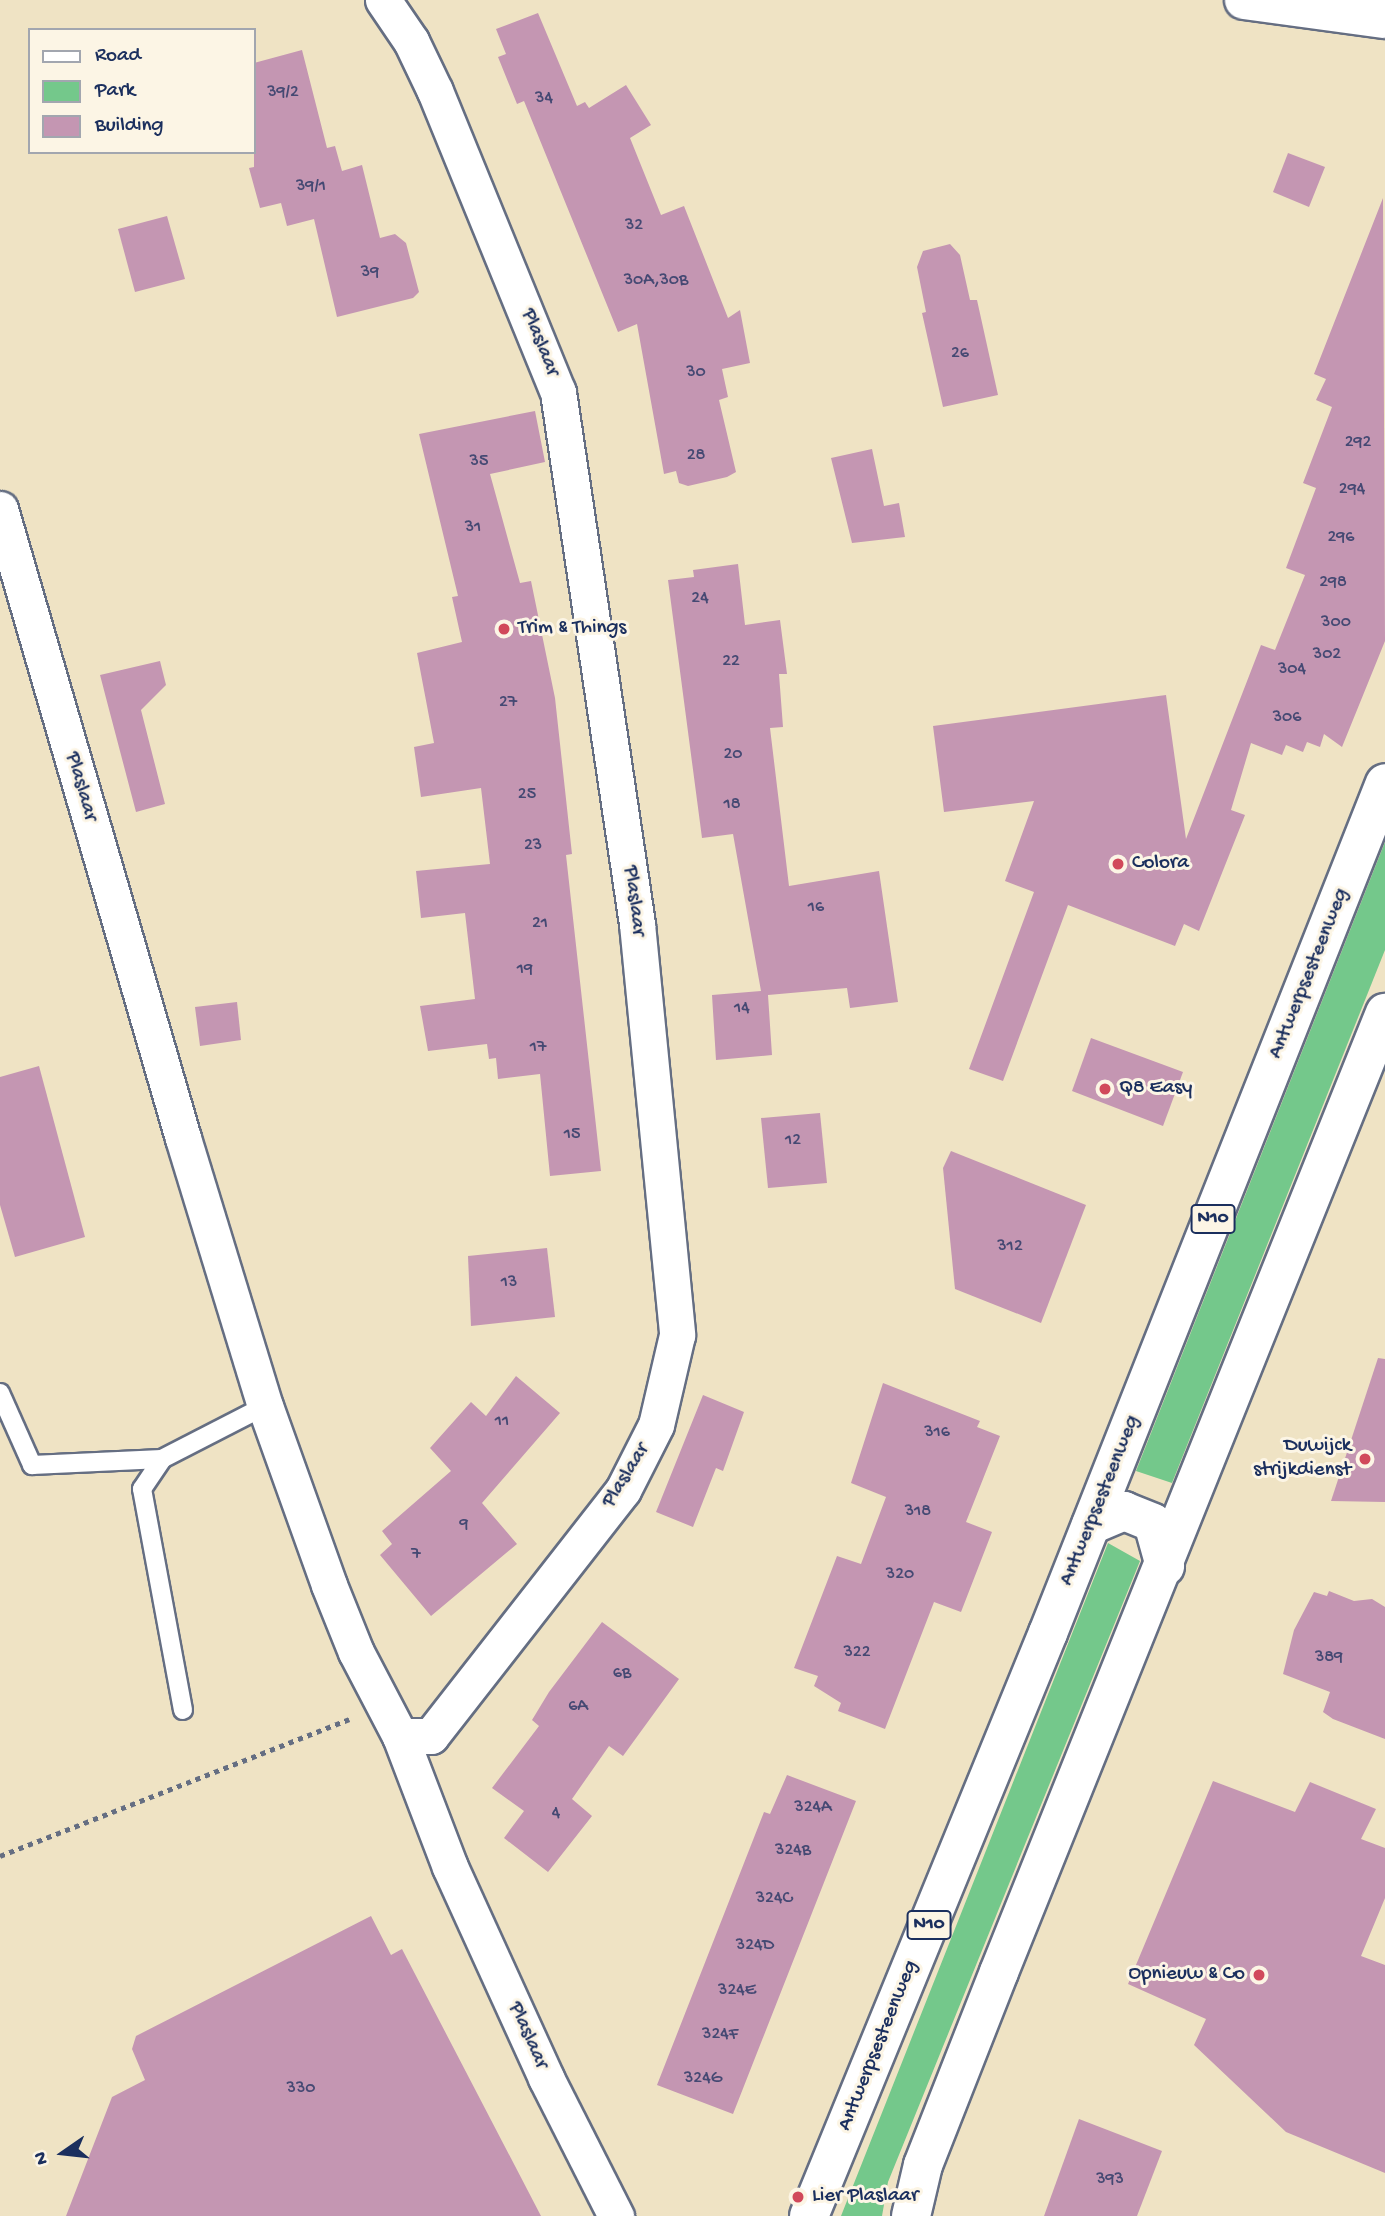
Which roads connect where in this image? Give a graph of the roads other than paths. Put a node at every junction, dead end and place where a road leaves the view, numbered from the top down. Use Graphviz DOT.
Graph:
graph roads {
  1 [pos="383,0"];
  2 [pos="1244,0"];
  3 [pos="1385,19"];
  4 [pos="0,509"];
  5 [pos="1385,783"];
  6 [pos="1385,1013"];
  7 [pos="0,1393"];
  8 [pos="265,1406"];
  9 [pos="162,1459"];
  10 [pos="1091,1525"];
  11 [pos="1165,1566"];
  12 [pos="183,1710"];
  13 [pos="400,1736"];
  14 [pos="616,2216"];
  15 [pos="809,2216"];
  16 [pos="911,2216"];
  1 -- 13 [label="street, Plaslaar"];
  2 -- 3 [label="main road"];
  4 -- 8 [label="street, Plaslaar"];
  5 -- 10 [label="main road, Antwerpsesteenweg / N10"];
  6 -- 11 [label="main road"];
  7 -- 9 [label="lane"];
  8 -- 9 [label="lane"];
  8 -- 13 [label="street, Plaslaar"];
  9 -- 12 [label="lane"];
  10 -- 11 [label="main road"];
  10 -- 15 [label="main road, Antwerpsesteenweg / N10"];
  11 -- 16 [label="main road"];
  13 -- 14 [label="street, Plaslaar"];
}
